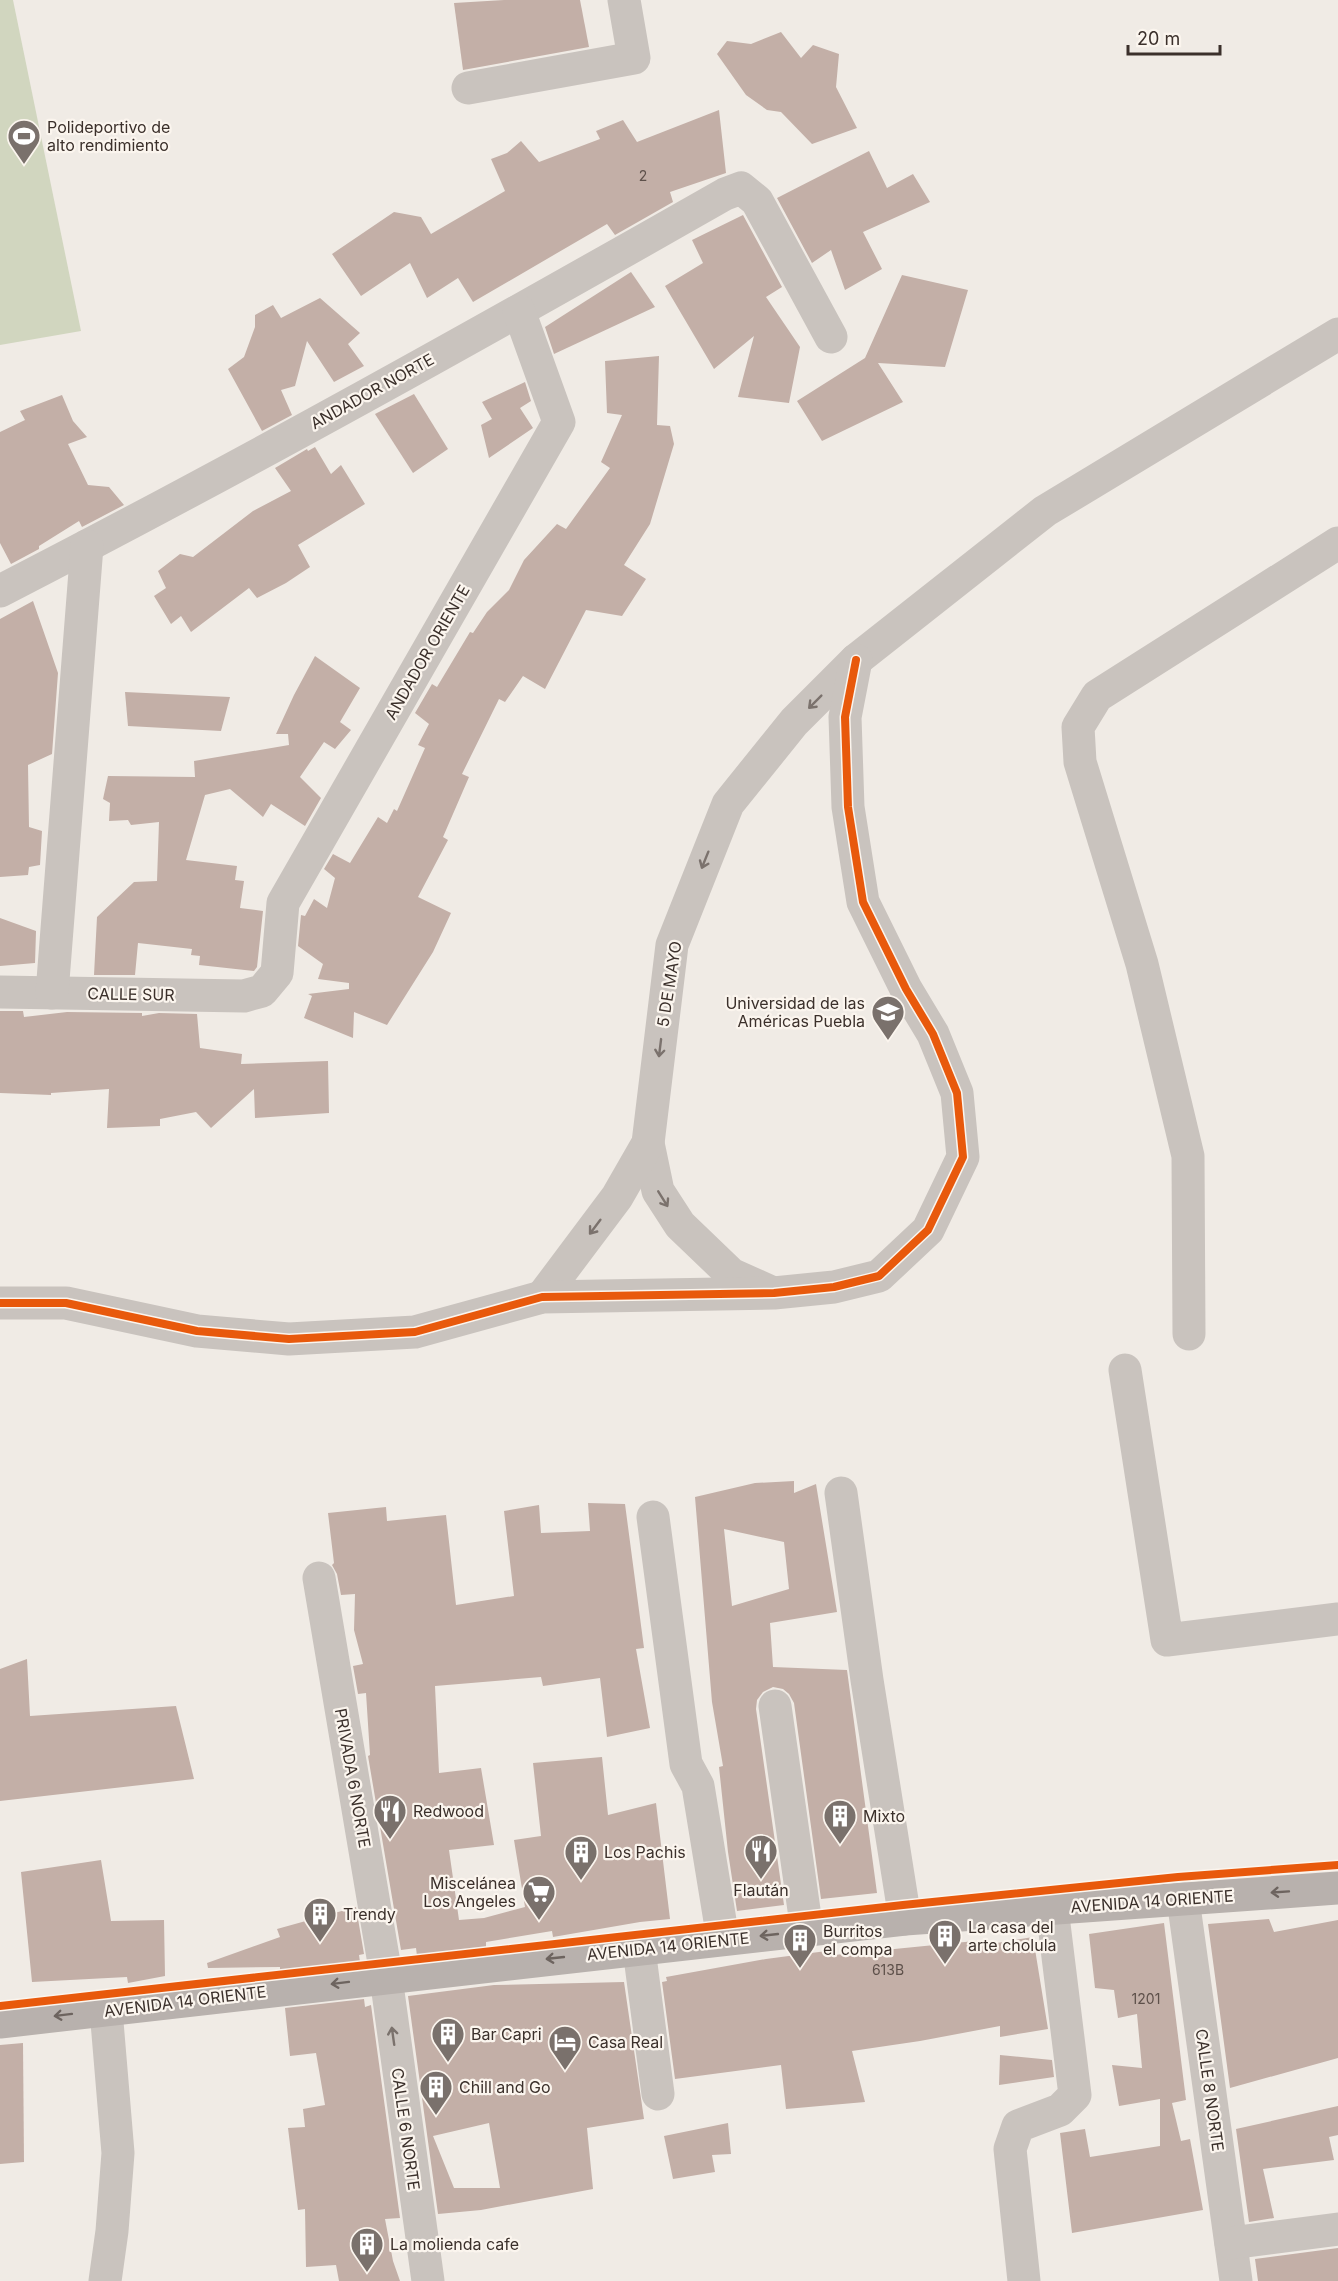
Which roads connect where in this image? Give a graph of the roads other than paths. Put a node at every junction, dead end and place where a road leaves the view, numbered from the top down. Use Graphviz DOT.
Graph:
graph roads {
  1 [pos="624,0"];
  2 [pos="468,88"];
  3 [pos="519,311"];
  4 [pos="1338,334"];
  5 [pos="831,337"];
  6 [pos="1338,543"];
  7 [pos="87,546"];
  8 [pos="0,591"];
  9 [pos="856,660"];
  10 [pos="262,991"];
  11 [pos="0,992"];
  12 [pos="52,993"];
  13 [pos="648,1143"];
  14 [pos="774,1293"];
  15 [pos="542,1297"];
  16 [pos="0,1303"];
  17 [pos="1189,1334"];
  18 [pos="1125,1370"];
  19 [pos="842,1492"];
  20 [pos="653,1517"];
  21 [pos="319,1578"];
  22 [pos="1338,1619"];
  23 [pos="775,1706"];
  24 [pos="1338,1888"];
  25 [pos="1183,1899"];
  26 [pos="1052,1908"];
  27 [pos="904,1919"];
  28 [pos="807,1931"];
  29 [pos="723,1939"];
  30 [pos="639,1949"];
  31 [pos="385,1977"];
  32 [pos="106,2010"];
  33 [pos="0,2022"];
  34 [pos="658,2094"];
  35 [pos="1338,2229"];
  36 [pos="1231,2243"];
  37 [pos="105,2281"];
  38 [pos="428,2281"];
  39 [pos="1024,2281"];
  40 [pos="1236,2281"];
  1 -- 2 [label="street"];
  3 -- 5 [label="street, ANDADOR NORTE"];
  3 -- 7 [label="street, ANDADOR NORTE"];
  3 -- 10 [label="street, ANDADOR ORIENTE"];
  4 -- 9 [label="street, 5 DE MAYO"];
  6 -- 17 [label="street"];
  7 -- 8 [label="street, ANDADOR NORTE"];
  7 -- 12 [label="street"];
  9 -- 13 [label="street, 5 DE MAYO, one-way"];
  9 -- 14 [label="street"];
  10 -- 12 [label="street, CALLE SUR"];
  11 -- 12 [label="street, CALLE SUR"];
  13 -- 14 [label="street, one-way"];
  13 -- 15 [label="street, 5 DE MAYO, one-way"];
  14 -- 15 [label="street"];
  15 -- 16 [label="street"];
  18 -- 22 [label="street"];
  19 -- 27 [label="street"];
  20 -- 29 [label="street"];
  21 -- 31 [label="street, PRIVADA 6 NORTE"];
  23 -- 28 [label="street"];
  24 -- 25 [label="main road, AVENIDA 14 ORIENTE, one-way"];
  25 -- 26 [label="main road, AVENIDA 14 ORIENTE"];
  25 -- 36 [label="street, CALLE 8 NORTE"];
  26 -- 27 [label="main road, AVENIDA 14 ORIENTE"];
  26 -- 39 [label="street"];
  27 -- 28 [label="main road, AVENIDA 14 ORIENTE"];
  28 -- 29 [label="main road, AVENIDA 14 ORIENTE, one-way"];
  29 -- 30 [label="main road, AVENIDA 14 ORIENTE"];
  30 -- 31 [label="main road, AVENIDA 14 ORIENTE, one-way"];
  30 -- 34 [label="street"];
  31 -- 32 [label="main road, AVENIDA 14 ORIENTE, one-way"];
  38 -- 31 [label="street, CALLE 6 NORTE, one-way"];
  32 -- 33 [label="main road, AVENIDA 14 ORIENTE, one-way"];
  32 -- 37 [label="street"];
  35 -- 36 [label="street"];
  36 -- 40 [label="street, CALLE 8 NORTE"];
}
